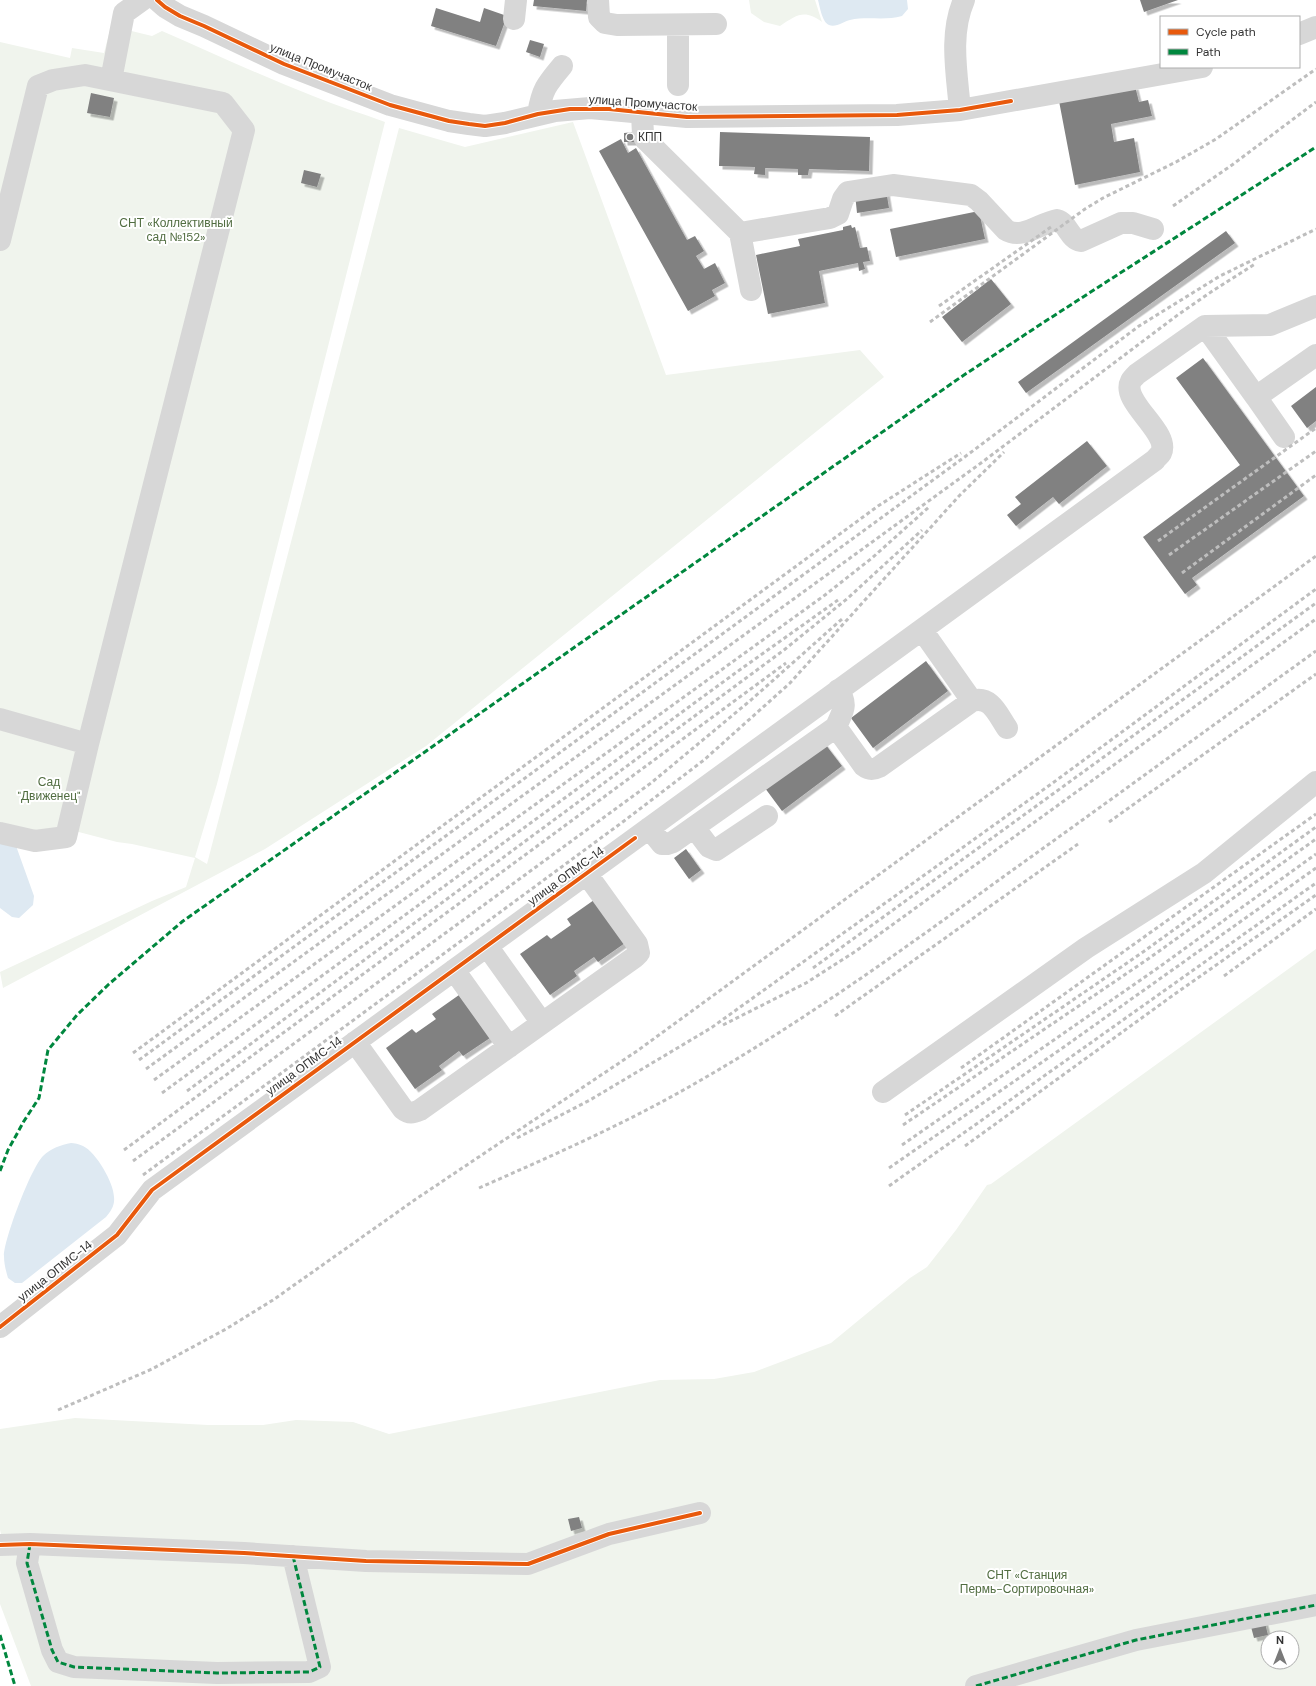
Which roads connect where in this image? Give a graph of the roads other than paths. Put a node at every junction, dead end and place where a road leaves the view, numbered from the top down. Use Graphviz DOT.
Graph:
graph roads {
  1 [pos="142,0"];
  2 [pos="157,0"];
  3 [pos="598,0"];
  4 [pos="964,0"];
  5 [pos="716,24"];
  6 [pos="678,25"];
  7 [pos="1316,27"];
  8 [pos="1300,34"];
  9 [pos="562,66"];
  10 [pos="1197,68"];
  11 [pos="111,80"];
  12 [pos="678,85"];
  13 [pos="960,110"];
  14 [pos="642,113"];
  15 [pos="538,114"];
  16 [pos="1153,229"];
  17 [pos="740,233"];
  18 [pos="0,240"];
  19 [pos="751,290"];
  20 [pos="1316,306"];
  21 [pos="1205,326"];
  22 [pos="1316,355"];
  23 [pos="1256,397"];
  24 [pos="1284,437"];
  25 [pos="922,630"];
  26 [pos="838,690"];
  27 [pos="972,701"];
  28 [pos="0,719"];
  29 [pos="836,727"];
  30 [pos="1007,728"];
  31 [pos="88,744"];
  32 [pos="1316,782"];
  33 [pos="767,816"];
  34 [pos="694,827"];
  35 [pos="0,833"];
  36 [pos="642,833"];
  37 [pos="586,874"];
  38 [pos="487,946"];
  39 [pos="454,970"];
  40 [pos="542,1023"];
  41 [pos="355,1042"];
  42 [pos="509,1047"];
  43 [pos="883,1092"];
  44 [pos="0,1327"];
  45 [pos="700,1513"];
  46 [pos="30,1544"];
  47 [pos="0,1545"];
  48 [pos="293,1556"];
  49 [pos="1316,1605"];
  50 [pos="976,1686"];
  1 -- 11 [label="street"];
  2 -- 15 [label="street, улица Промучасток"];
  3 -- 6 [label="street"];
  4 -- 13 [label="street"];
  5 -- 6 [label="street"];
  6 -- 12 [label="street"];
  7 -- 8 [label="street"];
  9 -- 15 [label="street"];
  10 -- 13 [label="street, улица Промучасток"];
  11 -- 18 [label="street"];
  11 -- 31 [label="street"];
  13 -- 14 [label="street, улица Промучасток"];
  14 -- 15 [label="street, улица Промучасток"];
  14 -- 17 [label="street"];
  16 -- 17 [label="street"];
  17 -- 19 [label="street"];
  20 -- 21 [label="street"];
  21 -- 23 [label="street"];
  21 -- 25 [label="street, улица ОПМС-14"];
  22 -- 23 [label="street"];
  23 -- 24 [label="street"];
  25 -- 26 [label="street, улица ОПМС-14"];
  25 -- 27 [label="street"];
  26 -- 29 [label="street"];
  26 -- 36 [label="street, улица ОПМС-14"];
  27 -- 29 [label="street"];
  27 -- 30 [label="street"];
  28 -- 31 [label="street"];
  29 -- 34 [label="street"];
  31 -- 35 [label="street"];
  32 -- 43 [label="street"];
  33 -- 34 [label="street"];
  34 -- 36 [label="street"];
  36 -- 37 [label="street, улица ОПМС-14"];
  37 -- 38 [label="street, улица ОПМС-14"];
  37 -- 40 [label="street"];
  38 -- 39 [label="street, улица ОПМС-14"];
  38 -- 40 [label="street"];
  39 -- 41 [label="street, улица ОПМС-14"];
  39 -- 42 [label="street"];
  40 -- 42 [label="street"];
  41 -- 42 [label="street"];
  41 -- 44 [label="street, улица ОПМС-14"];
  45 -- 48 [label="street"];
  46 -- 47 [label="street"];
  46 -- 48 [label="street"];
  46 -- 48 [label="street"];
  49 -- 50 [label="street"];
}
